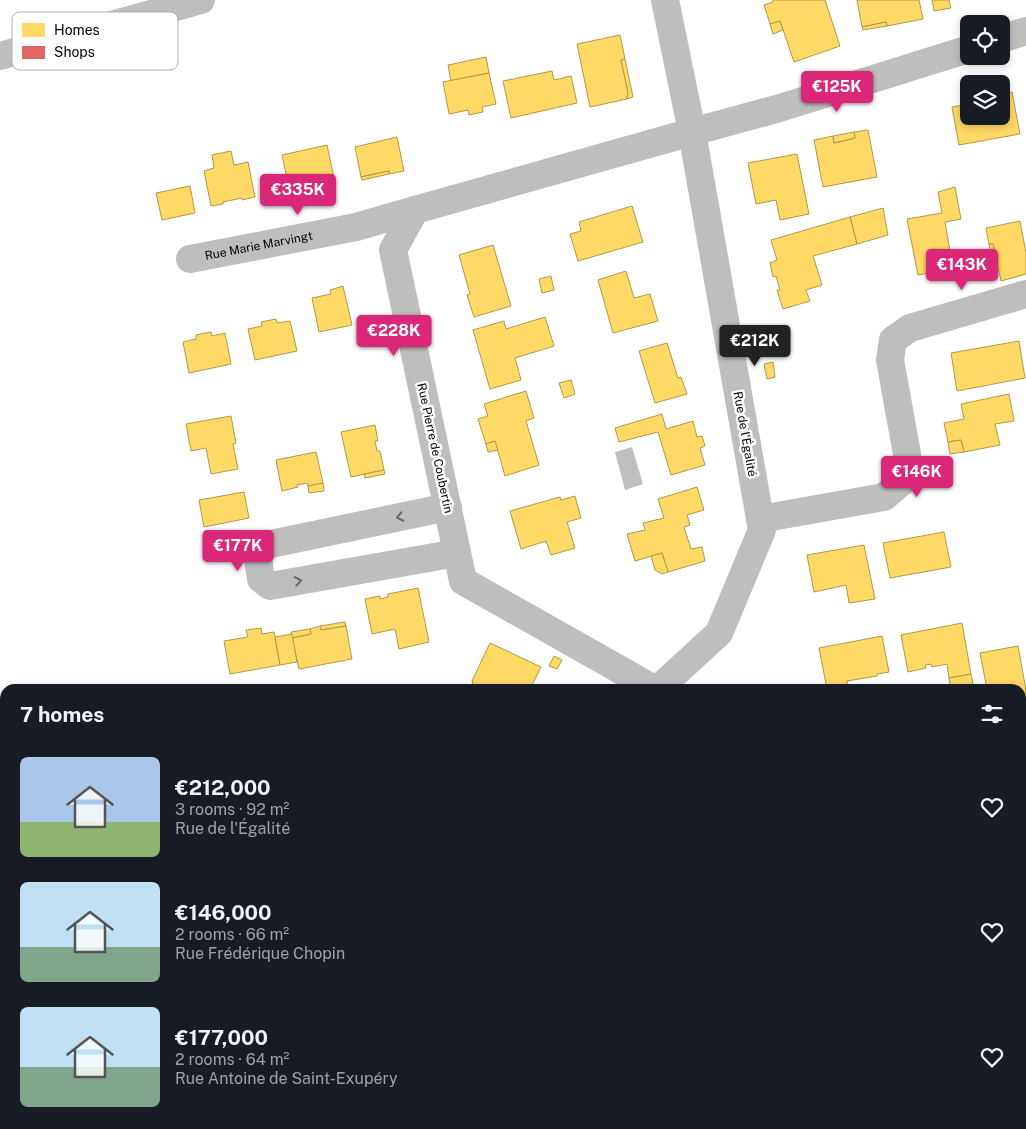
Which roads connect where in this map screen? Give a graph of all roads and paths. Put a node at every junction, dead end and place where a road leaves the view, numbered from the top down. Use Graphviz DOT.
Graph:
graph roads {
  1 [pos="201,0"];
  2 [pos="665,0"];
  3 [pos="158,12"];
  4 [pos="1026,31"];
  5 [pos="1010,36"];
  6 [pos="960,52"];
  7 [pos="692,132"];
  8 [pos="415,210"];
  9 [pos="190,260"];
  10 [pos="1026,294"];
  11 [pos="448,507"];
  12 [pos="760,519"];
  13 [pos="457,553"];
  14 [pos="645,684"];
  15 [pos="663,684"];
  1 -- 3 [label="street"];
  2 -- 7 [label="street, Rue de l'Égalité"];
  4 -- 5 [label="street"];
  6 -- 7 [label="street"];
  7 -- 8 [label="street"];
  7 -- 12 [label="street, Rue de l'Égalité"];
  8 -- 9 [label="street, Rue Marie Marvingt"];
  8 -- 11 [label="street, Rue Pierre de Coubertin"];
  10 -- 12 [label="street"];
  11 -- 13 [label="street, Rue Pierre de Coubertin"];
  11 -- 13 [label="street, one-way"];
  12 -- 15 [label="street, Rue de l'Égalité"];
  13 -- 14 [label="street, Rue Pierre de Coubertin"];
}
